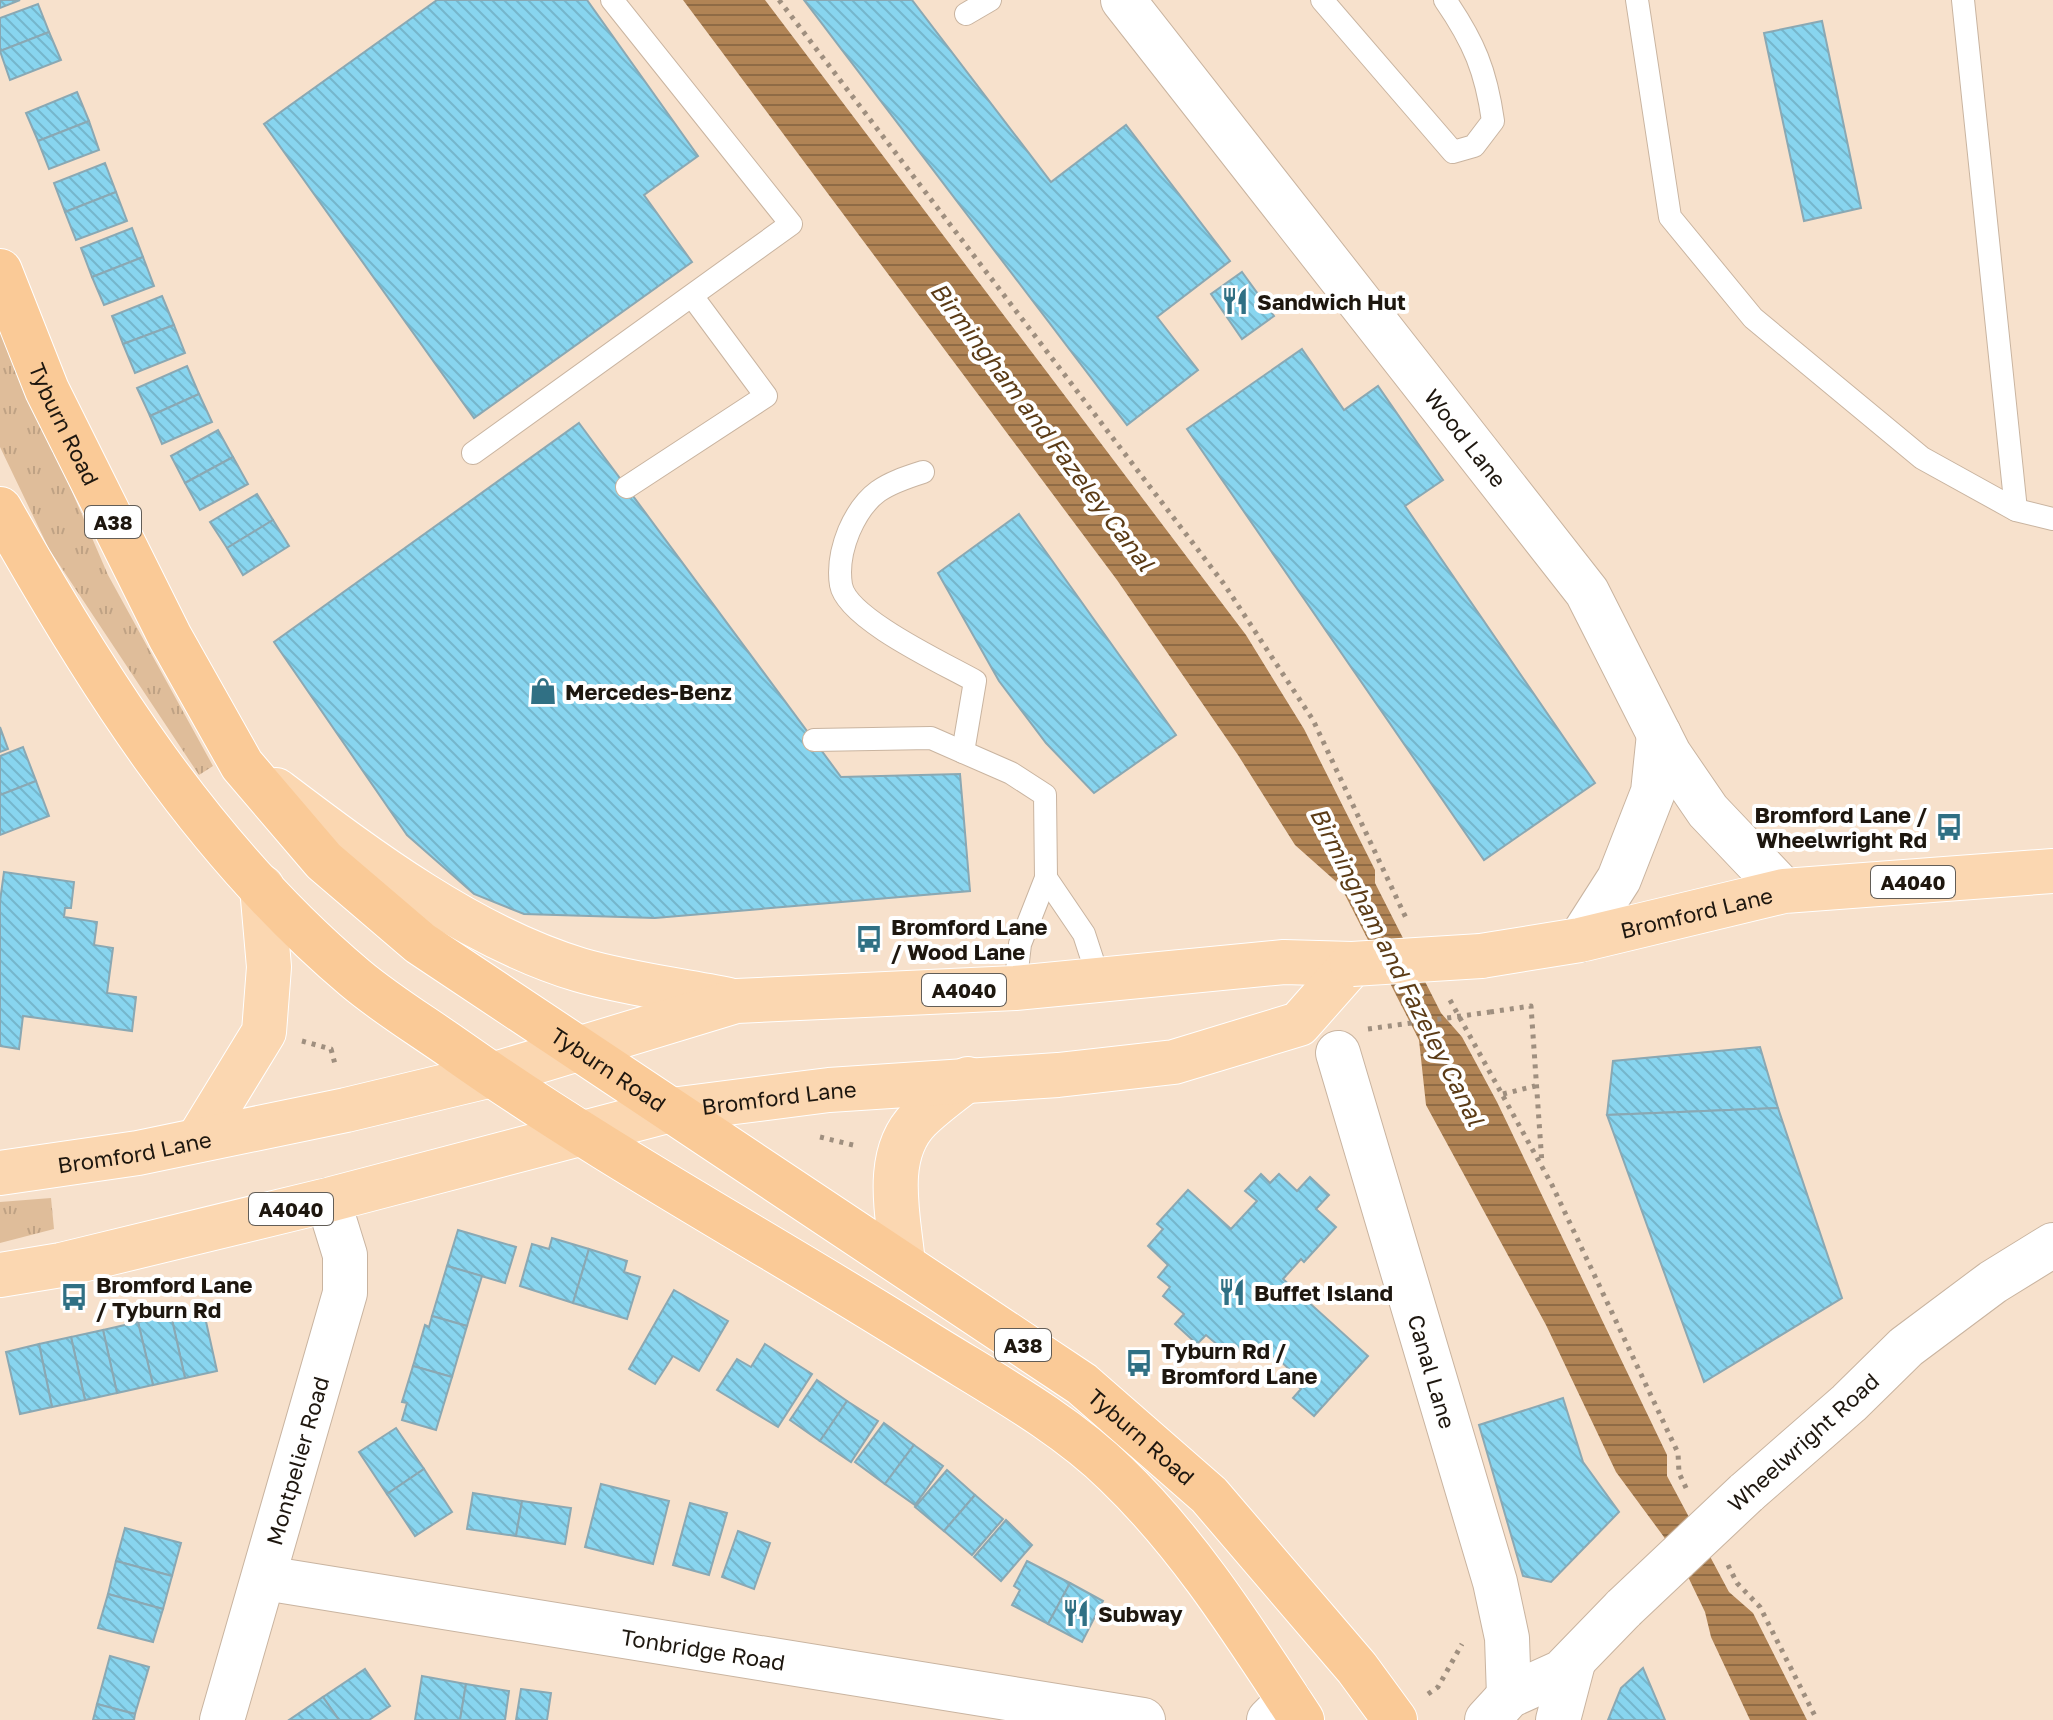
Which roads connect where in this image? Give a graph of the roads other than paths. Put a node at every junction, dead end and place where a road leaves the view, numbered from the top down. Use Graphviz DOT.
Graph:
graph roads {
  1 [pos="612,0"];
  2 [pos="990,0"];
  3 [pos="1123,0"];
  4 [pos="1322,0"];
  5 [pos="1445,0"];
  6 [pos="1637,0"];
  7 [pos="1963,0"];
  8 [pos="966,14"];
  9 [pos="0,271"];
  10 [pos="692,296"];
  11 [pos="473,453"];
  12 [pos="923,472"];
  13 [pos="627,487"];
  14 [pos="0,509"];
  15 [pos="2016,510"];
  16 [pos="2053,519"];
  17 [pos="1659,734"];
  18 [pos="814,740"];
  19 [pos="963,752"];
  20 [pos="242,765"];
  21 [pos="2050,873"];
  22 [pos="1046,878"];
  23 [pos="262,887"];
  24 [pos="1784,891"];
  25 [pos="1580,940"];
  26 [pos="1352,964"];
  27 [pos="1099,980"];
  28 [pos="1015,988"];
  29 [pos="736,1001"];
  30 [pos="1299,1024"];
  31 [pos="1353,1041"];
  32 [pos="581,1048"];
  33 [pos="492,1075"];
  34 [pos="968,1079"];
  35 [pos="671,1110"];
  36 [pos="580,1133"];
  37 [pos="198,1140"];
  38 [pos="0,1173"];
  39 [pos="328,1200"];
  40 [pos="2053,1245"];
  41 [pos="903,1264"];
  42 [pos="0,1275"];
  43 [pos="265,1578"];
  44 [pos="1573,1663"];
  45 [pos="1498,1708"];
  46 [pos="1287,1713"];
  47 [pos="1394,1718"];
  48 [pos="222,1720"];
  49 [pos="1143,1720"];
  50 [pos="1558,1720"];
  1 -- 10 [label="lane"];
  2 -- 8 [label="lane"];
  3 -- 17 [label="street, Wood Lane"];
  4 -- 5 [label="lane"];
  6 -- 15 [label="lane"];
  7 -- 15 [label="lane"];
  9 -- 20 [label="highway, Tyburn Road / A38"];
  10 -- 11 [label="lane"];
  10 -- 13 [label="lane"];
  12 -- 19 [label="lane"];
  14 -- 23 [label="highway, Tyburn Road / A38"];
  15 -- 16 [label="lane"];
  17 -- 24 [label="street, Wood Lane"];
  17 -- 25 [label="street"];
  18 -- 19 [label="lane"];
  19 -- 22 [label="lane"];
  20 -- 29 [label="main road"];
  20 -- 32 [label="highway, Tyburn Road / A38"];
  21 -- 24 [label="main road, Bromford Lane / A4040"];
  22 -- 27 [label="lane"];
  22 -- 28 [label="lane"];
  23 -- 33 [label="highway, Tyburn Road / A38"];
  23 -- 37 [label="main road"];
  24 -- 25 [label="main road, Bromford Lane / A4040"];
  25 -- 26 [label="main road, Bromford Lane / A4040, bridge"];
  26 -- 27 [label="main road, Bromford Lane / A4040"];
  26 -- 30 [label="main road"];
  27 -- 28 [label="main road, Bromford Lane / A4040"];
  28 -- 29 [label="main road, Bromford Lane / A4040"];
  29 -- 32 [label="main road, Bromford Lane / A4040"];
  30 -- 31 [label="lane"];
  30 -- 34 [label="main road, Bromford Lane / A4040"];
  31 -- 45 [label="street, Canal Lane"];
  32 -- 33 [label="main road, Bromford Lane / A4040"];
  32 -- 35 [label="highway, Tyburn Road / A38"];
  33 -- 36 [label="highway, Tyburn Road / A38"];
  33 -- 37 [label="main road, Bromford Lane / A4040"];
  34 -- 35 [label="main road, Bromford Lane / A4040"];
  34 -- 41 [label="main road"];
  35 -- 36 [label="main road, Bromford Lane / A4040"];
  35 -- 41 [label="highway, Tyburn Road / A38"];
  36 -- 39 [label="main road, Bromford Lane / A4040"];
  36 -- 46 [label="highway, Tyburn Road / A38"];
  37 -- 38 [label="main road, Bromford Lane / A4040"];
  39 -- 42 [label="main road, Bromford Lane / A4040"];
  39 -- 43 [label="street, Montpelier Road"];
  40 -- 44 [label="street, Wheelwright Road, bridge"];
  41 -- 47 [label="highway, Tyburn Road / A38"];
  43 -- 48 [label="street, Montpelier Road"];
  43 -- 49 [label="street, Tonbridge Road"];
  44 -- 45 [label="street, Wheelwright Road"];
  44 -- 50 [label="street, Wheelwright Road"];
}
